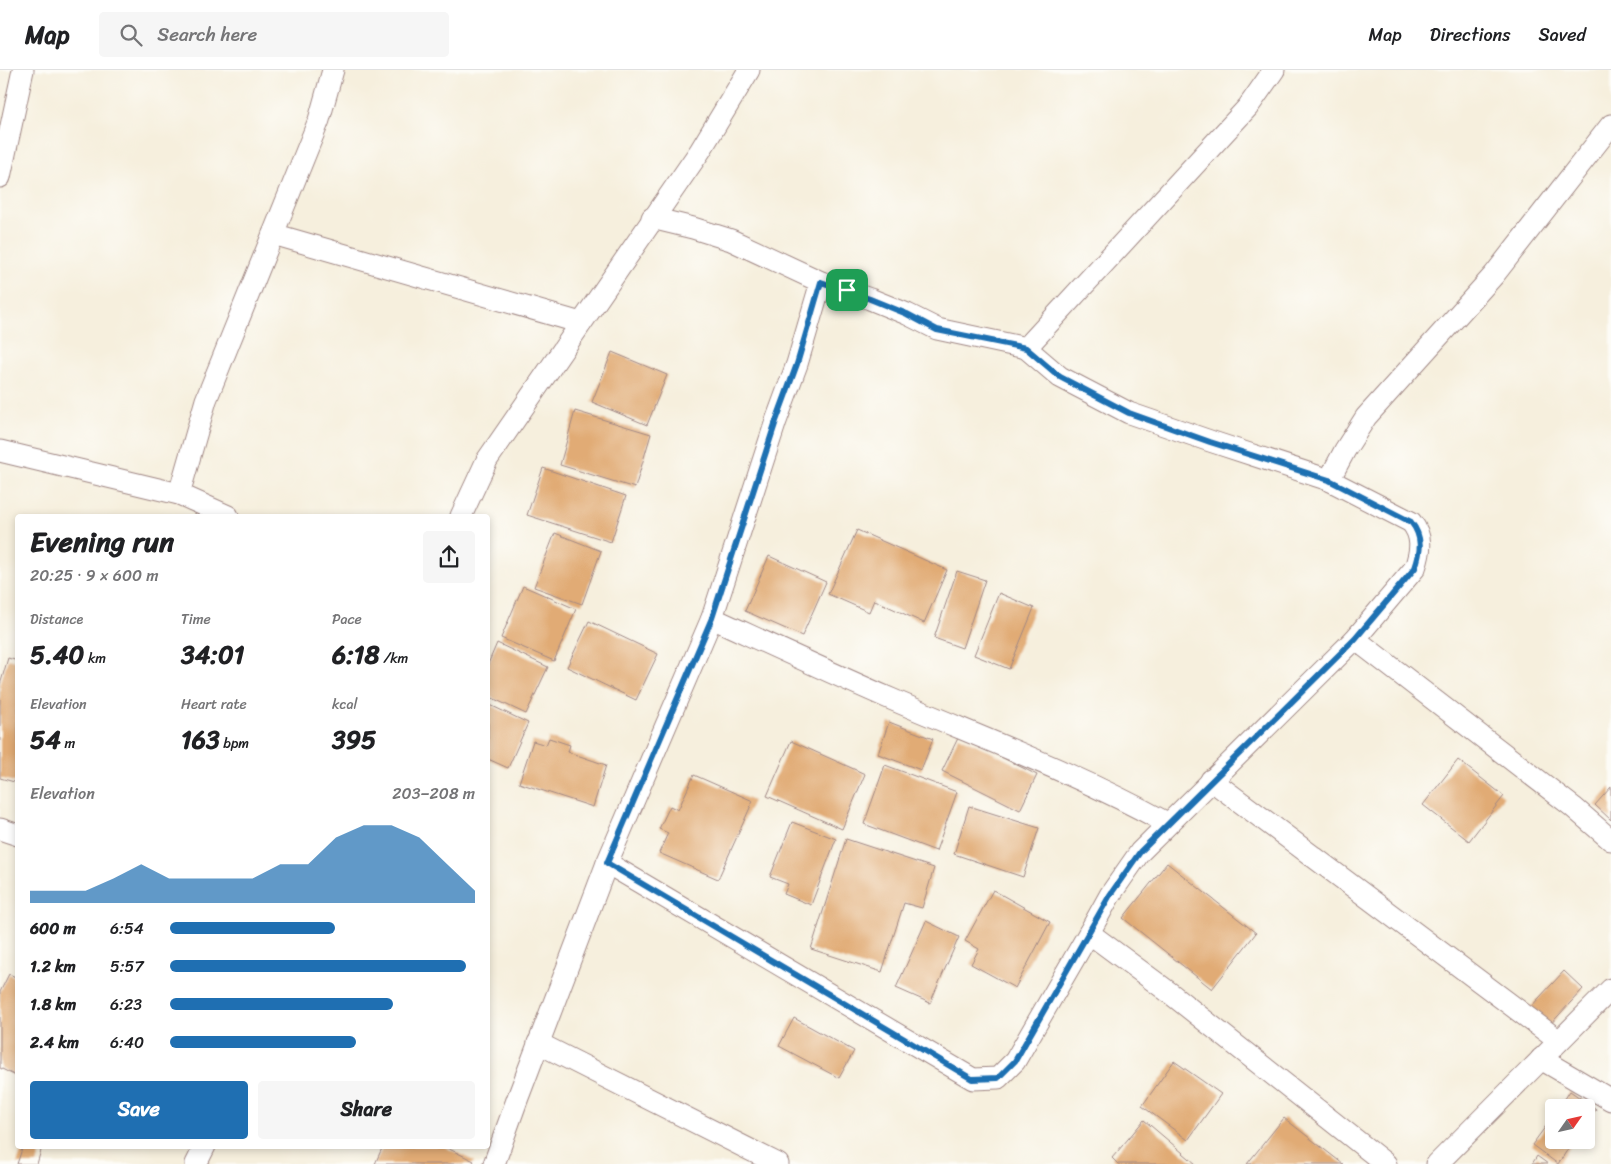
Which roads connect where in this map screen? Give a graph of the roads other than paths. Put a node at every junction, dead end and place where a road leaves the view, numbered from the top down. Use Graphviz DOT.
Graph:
graph roads {
  1 [pos="23,70"];
  2 [pos="333,70"];
  3 [pos="1274,70"];
  4 [pos="741,72"];
  5 [pos="1611,125"];
  6 [pos="0,177"];
  7 [pos="652,218"];
  8 [pos="273,234"];
  9 [pos="821,282"];
  10 [pos="581,323"];
  11 [pos="1026,348"];
  12 [pos="0,451"];
  13 [pos="1329,480"];
  14 [pos="179,494"];
  15 [pos="224,514"];
  16 [pos="462,514"];
  17 [pos="712,618"];
  18 [pos="1355,639"];
  19 [pos="1211,780"];
  20 [pos="1167,824"];
  21 [pos="0,829"];
  22 [pos="15,834"];
  23 [pos="1611,840"];
  24 [pos="607,863"];
  25 [pos="1089,933"];
  26 [pos="1611,989"];
  27 [pos="1559,1041"];
  28 [pos="538,1043"];
  29 [pos="1541,1059"];
  30 [pos="1611,1100"];
  31 [pos="204,1149"];
  32 [pos="196,1164"];
  33 [pos="494,1164"];
  34 [pos="778,1164"];
  35 [pos="1386,1164"];
  36 [pos="1437,1164"];
  1 -- 6 [label="street"];
  2 -- 8 [label="street"];
  3 -- 11 [label="street"];
  4 -- 7 [label="street"];
  5 -- 13 [label="street"];
  7 -- 9 [label="street"];
  7 -- 10 [label="street"];
  8 -- 10 [label="street"];
  8 -- 14 [label="street"];
  9 -- 11 [label="street"];
  9 -- 17 [label="street"];
  10 -- 16 [label="street"];
  11 -- 13 [label="street"];
  12 -- 14 [label="street"];
  13 -- 18 [label="street"];
  14 -- 15 [label="street"];
  17 -- 20 [label="street"];
  17 -- 24 [label="street"];
  18 -- 19 [label="street"];
  18 -- 23 [label="street"];
  19 -- 20 [label="street"];
  19 -- 27 [label="street"];
  20 -- 25 [label="street"];
  21 -- 22 [label="street"];
  24 -- 25 [label="street"];
  24 -- 28 [label="street"];
  25 -- 35 [label="street"];
  26 -- 27 [label="street"];
  27 -- 29 [label="street"];
  28 -- 33 [label="street"];
  28 -- 34 [label="street"];
  29 -- 30 [label="street"];
  29 -- 36 [label="street"];
  31 -- 32 [label="street"];
}
